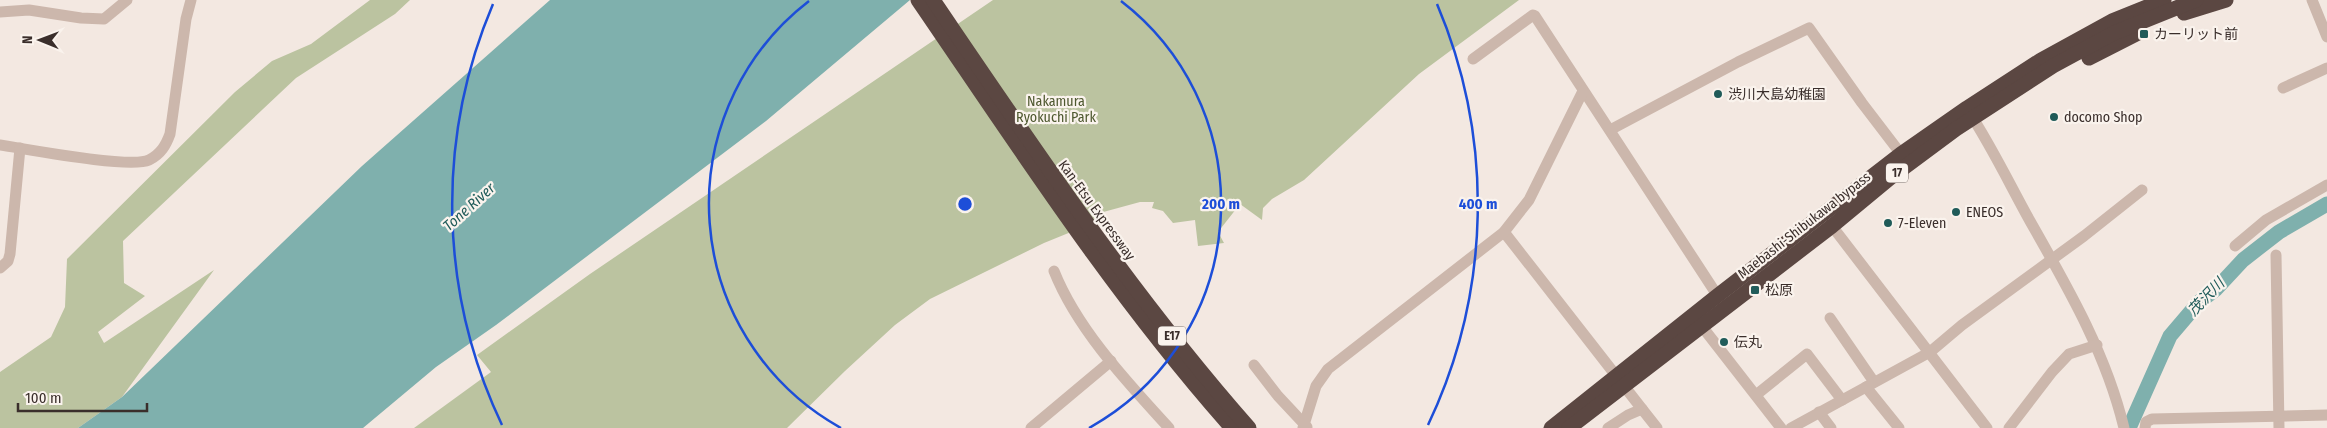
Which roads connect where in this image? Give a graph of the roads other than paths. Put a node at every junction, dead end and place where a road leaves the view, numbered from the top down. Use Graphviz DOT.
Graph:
graph roads {
  1 [pos="127,0"];
  2 [pos="191,0"];
  3 [pos="918,0"];
  4 [pos="933,0"];
  5 [pos="2164,0"];
  6 [pos="2196,0"];
  7 [pos="2226,0"];
  8 [pos="2312,0"];
  9 [pos="0,12"];
  10 [pos="2327,37"];
  11 [pos="1473,59"];
  12 [pos="2053,66"];
  13 [pos="2327,68"];
  14 [pos="2283,88"];
  15 [pos="1583,90"];
  16 [pos="1970,113"];
  17 [pos="1610,130"];
  18 [pos="0,145"];
  19 [pos="20,148"];
  20 [pos="1901,154"];
  21 [pos="2327,185"];
  22 [pos="2142,190"];
  23 [pos="1832,226"];
  24 [pos="1504,232"];
  25 [pos="1094,244"];
  26 [pos="2235,246"];
  27 [pos="2276,255"];
  28 [pos="2052,260"];
  29 [pos="0,268"];
  30 [pos="1054,271"];
  31 [pos="1721,301"];
  32 [pos="1830,318"];
  33 [pos="1697,320"];
  34 [pos="2097,345"];
  35 [pos="1930,352"];
  36 [pos="1111,361"];
  37 [pos="1254,365"];
  38 [pos="1619,381"];
  39 [pos="1870,384"];
  40 [pos="1756,395"];
  41 [pos="1842,400"];
  42 [pos="1642,410"];
  43 [pos="1819,412"];
  44 [pos="2327,415"];
  45 [pos="2279,422"];
  46 [pos="1305,426"];
  47 [pos="1031,428"];
  48 [pos="1169,428"];
  49 [pos="1232,428"];
  50 [pos="1249,428"];
  51 [pos="1551,428"];
  52 [pos="1569,428"];
  53 [pos="1608,428"];
  54 [pos="1657,428"];
  55 [pos="1781,428"];
  56 [pos="1791,428"];
  57 [pos="1831,428"];
  58 [pos="1899,428"];
  59 [pos="1987,428"];
  60 [pos="2009,428"];
  61 [pos="2124,428"];
  62 [pos="2144,428"];
  1 -- 9 [label="street"];
  2 -- 19 [label="street"];
  3 -- 25 [label="highway, Kan-Etsu Expressway / E17"];
  4 -- 25 [label="highway, Kan-Etsu Expressway / E17"];
  5 -- 16 [label="highway, Maebashi-Shibukawa bypass / 17"];
  6 -- 12 [label="highway, Maebashi-Shibukawa bypass / 17"];
  7 -- 12 [label="highway"];
  8 -- 10 [label="street"];
  11 -- 15 [label="street"];
  12 -- 16 [label="highway, Maebashi-Shibukawa bypass / 17"];
  13 -- 14 [label="street"];
  15 -- 17 [label="street"];
  15 -- 24 [label="street"];
  16 -- 20 [label="highway, Maebashi-Shibukawa bypass / 17"];
  16 -- 23 [label="highway, Maebashi-Shibukawa bypass / 17"];
  16 -- 28 [label="street"];
  17 -- 20 [label="street"];
  17 -- 31 [label="street"];
  18 -- 19 [label="street"];
  19 -- 29 [label="street"];
  20 -- 31 [label="highway, Maebashi-Shibukawa bypass / 17"];
  21 -- 26 [label="street"];
  22 -- 28 [label="street"];
  23 -- 31 [label="highway, Maebashi-Shibukawa bypass / 17"];
  23 -- 35 [label="street"];
  24 -- 38 [label="street"];
  24 -- 46 [label="street"];
  25 -- 49 [label="highway, Kan-Etsu Expressway / E17"];
  25 -- 50 [label="highway, Kan-Etsu Expressway / E17"];
  27 -- 45 [label="street"];
  28 -- 34 [label="street"];
  28 -- 35 [label="street"];
  30 -- 36 [label="street"];
  31 -- 33 [label="highway, Maebashi-Shibukawa bypass / 17"];
  32 -- 39 [label="street"];
  33 -- 38 [label="highway, Maebashi-Shibukawa bypass / 17"];
  33 -- 40 [label="street"];
  34 -- 60 [label="street"];
  34 -- 61 [label="street"];
  35 -- 39 [label="street"];
  35 -- 59 [label="street"];
  36 -- 47 [label="street"];
  36 -- 48 [label="street"];
  37 -- 46 [label="street"];
  38 -- 42 [label="street"];
  38 -- 51 [label="highway, 17"];
  38 -- 52 [label="highway, 17"];
  39 -- 41 [label="street"];
  39 -- 58 [label="street"];
  40 -- 41 [label="street"];
  40 -- 55 [label="street"];
  41 -- 43 [label="street"];
  42 -- 53 [label="street"];
  42 -- 54 [label="street"];
  43 -- 56 [label="street"];
  43 -- 57 [label="street"];
  44 -- 45 [label="street"];
  45 -- 62 [label="street"];
}
